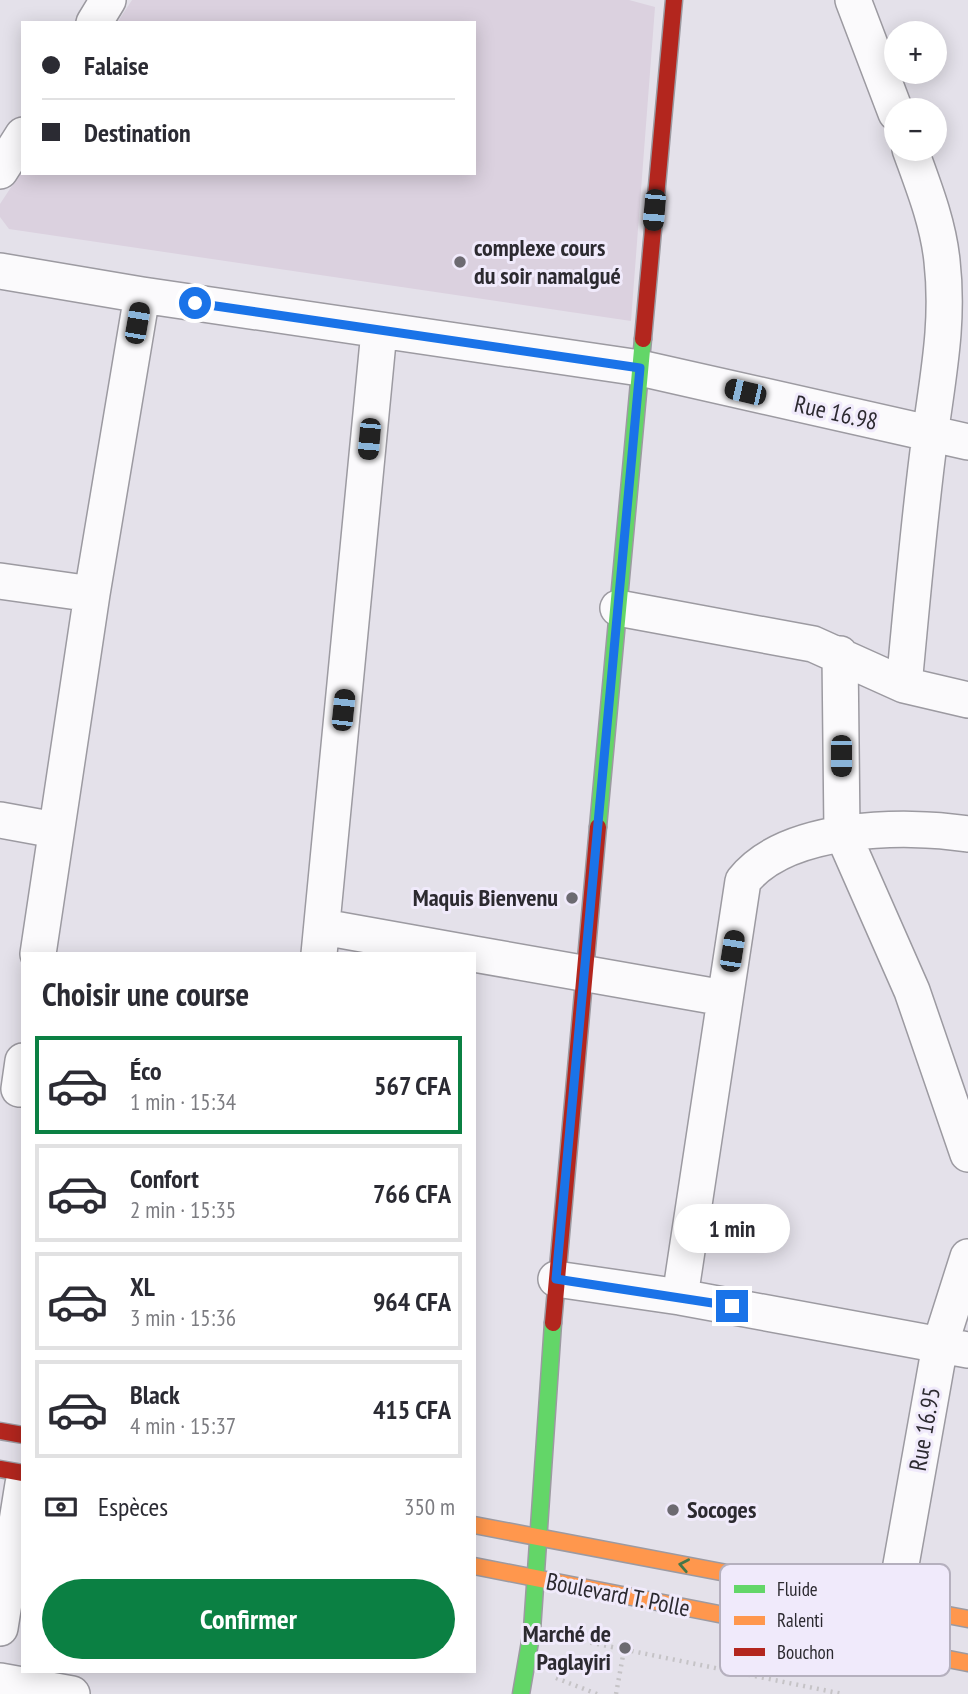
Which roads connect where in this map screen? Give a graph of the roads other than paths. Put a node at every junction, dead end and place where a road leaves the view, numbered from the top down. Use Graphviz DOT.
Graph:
graph roads {
  1 [pos="108,0"];
  2 [pos="674,0"];
  3 [pos="853,0"];
  4 [pos="95,21"];
  5 [pos="890,98"];
  6 [pos="21,138"];
  7 [pos="914,161"];
  8 [pos="0,171"];
  9 [pos="0,271"];
  10 [pos="142,295"];
  11 [pos="379,331"];
  12 [pos="640,368"];
  13 [pos="930,434"];
  14 [pos="968,442"];
  15 [pos="0,581"];
  16 [pos="92,594"];
  17 [pos="618,608"];
  18 [pos="840,654"];
  19 [pos="904,685"];
  20 [pos="968,700"];
  21 [pos="0,820"];
  22 [pos="55,830"];
  23 [pos="842,832"];
  24 [pos="968,834"];
  25 [pos="321,940"];
  26 [pos="38,952"];
  27 [pos="452,952"];
  28 [pos="476,954"];
  29 [pos="584,973"];
  30 [pos="724,998"];
  31 [pos="968,1154"];
  32 [pos="968,1256"];
  33 [pos="556,1279"];
  34 [pos="680,1297"];
  35 [pos="954,1347"];
  36 [pos="0,1431"];
  37 [pos="21,1436"];
  38 [pos="0,1469"];
  39 [pos="21,1473"];
  40 [pos="14,1500"];
  41 [pos="476,1525"];
  42 [pos="537,1537"];
  43 [pos="903,1564"];
  44 [pos="476,1566"];
  45 [pos="720,1571"];
  46 [pos="536,1579"];
  47 [pos="720,1615"];
  48 [pos="950,1615"];
  49 [pos="968,1619"];
  50 [pos="0,1628"];
  51 [pos="950,1660"];
  52 [pos="968,1663"];
  53 [pos="0,1681"];
  54 [pos="72,1694"];
  55 [pos="521,1694"];
  1 -- 4 [label="street"];
  2 -- 12 [label="main road"];
  3 -- 5 [label="street"];
  6 -- 8 [label="street"];
  7 -- 13 [label="street"];
  9 -- 10 [label="street, Rue 16.98"];
  10 -- 11 [label="street, Rue 16.98"];
  10 -- 16 [label="street"];
  11 -- 12 [label="street, Rue 16.98"];
  11 -- 25 [label="street"];
  12 -- 13 [label="street, Rue 16.98"];
  12 -- 17 [label="main road"];
  13 -- 14 [label="street, Rue 16.98"];
  13 -- 19 [label="street"];
  15 -- 16 [label="street"];
  16 -- 22 [label="street"];
  17 -- 18 [label="street"];
  17 -- 29 [label="main road"];
  18 -- 19 [label="street"];
  18 -- 23 [label="street"];
  19 -- 20 [label="street"];
  21 -- 22 [label="street"];
  22 -- 26 [label="street"];
  23 -- 24 [label="street"];
  23 -- 30 [label="street"];
  23 -- 31 [label="street"];
  25 -- 27 [label="street"];
  28 -- 29 [label="street"];
  29 -- 30 [label="street"];
  29 -- 33 [label="main road"];
  30 -- 34 [label="street"];
  32 -- 35 [label="street, Rue 16.95"];
  33 -- 34 [label="street"];
  33 -- 42 [label="main road"];
  34 -- 35 [label="street"];
  35 -- 43 [label="street, Rue 16.95"];
  36 -- 37 [label="main road"];
  38 -- 39 [label="main road"];
  40 -- 50 [label="street"];
  41 -- 42 [label="main road, Boulevard T. Polle"];
  45 -- 42 [label="main road, Boulevard T. Polle, one-way"];
  42 -- 46 [label="main road"];
  44 -- 46 [label="main road, Boulevard T. Polle"];
  46 -- 47 [label="main road, Boulevard T. Polle"];
  46 -- 55 [label="main road"];
  48 -- 49 [label="main road, Boulevard T. Polle"];
  51 -- 52 [label="main road, Boulevard T. Polle"];
  53 -- 54 [label="street"];
}
